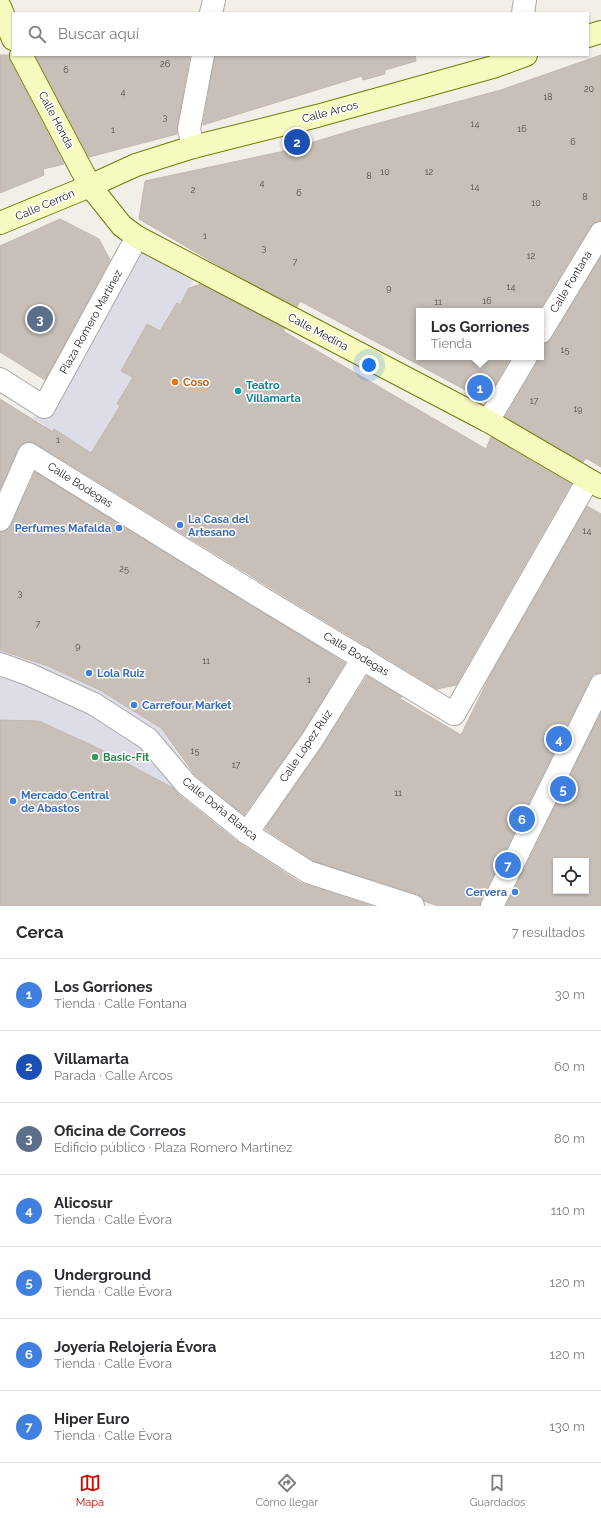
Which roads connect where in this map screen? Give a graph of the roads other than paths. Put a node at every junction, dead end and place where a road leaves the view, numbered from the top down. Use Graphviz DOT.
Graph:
graph roads {
  1 [pos="214,0"];
  2 [pos="525,0"];
  3 [pos="4,7"];
  4 [pos="211,12"];
  5 [pos="523,12"];
  6 [pos="601,32"];
  7 [pos="12,35"];
  8 [pos="589,36"];
  9 [pos="22,56"];
  10 [pos="203,56"];
  11 [pos="522,56"];
  12 [pos="193,148"];
  13 [pos="90,186"];
  14 [pos="0,223"];
  15 [pos="601,233"];
  16 [pos="138,238"];
  17 [pos="544,327"];
  18 [pos="524,360"];
  19 [pos="0,379"];
  20 [pos="488,421"];
  21 [pos="594,484"];
  22 [pos="0,520"];
  23 [pos="364,658"];
  24 [pos="0,664"];
  25 [pos="601,685"];
  26 [pos="247,832"];
  27 [pos="413,906"];
  28 [pos="492,906"];
  1 -- 4 [label="street"];
  2 -- 5 [label="street"];
  3 -- 7 [label="street"];
  6 -- 8 [label="street"];
  9 -- 13 [label="street, Calle Honda"];
  10 -- 12 [label="street"];
  11 -- 12 [label="street, Calle Arcos"];
  12 -- 13 [label="street, Calle Arcos"];
  13 -- 14 [label="street, Calle Cerrón"];
  13 -- 16 [label="street, Calle Medina"];
  15 -- 17 [label="street, Calle Fontana"];
  16 -- 19 [label="street, Plaza Romero Martínez"];
  16 -- 20 [label="street, Calle Medina"];
  18 -- 20 [label="street"];
  20 -- 21 [label="street, Calle Medina"];
  21 -- 23 [label="street, Calle Bodegas"];
  22 -- 23 [label="street, Calle Bodegas"];
  23 -- 26 [label="street, Calle López Ruiz"];
  24 -- 26 [label="street, Calle Doña Blanca"];
  25 -- 28 [label="street"];
  26 -- 27 [label="street, Calle Doña Blanca"];
}
